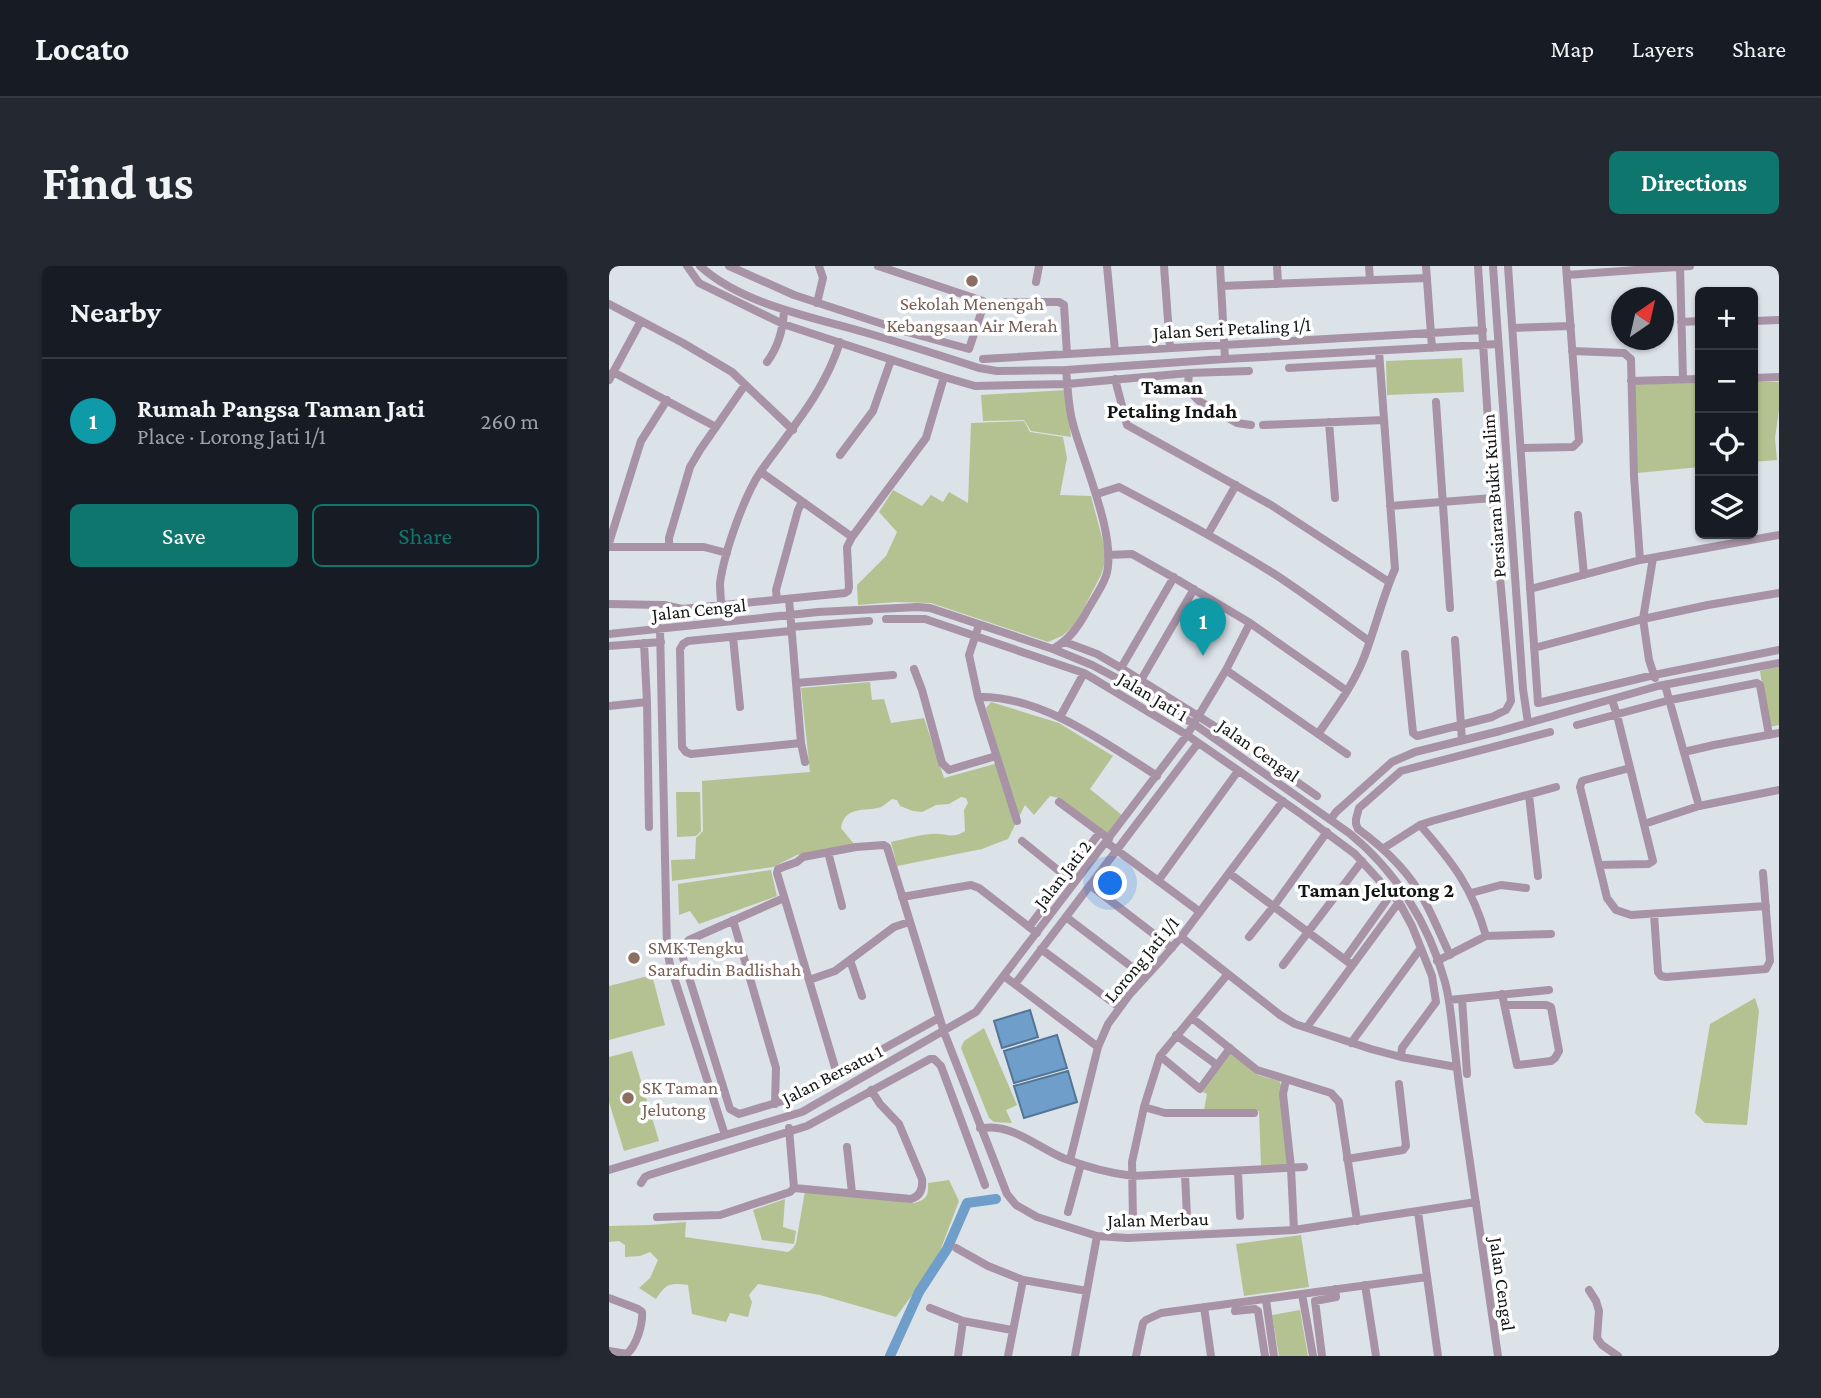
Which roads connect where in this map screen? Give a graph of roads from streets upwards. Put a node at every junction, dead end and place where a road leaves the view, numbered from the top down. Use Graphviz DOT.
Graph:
graph roads {
  1 [pos="687,266"];
  2 [pos="700,266"];
  3 [pos="729,266"];
  4 [pos="819,266"];
  5 [pos="878,266"];
  6 [pos="1039,266"];
  7 [pos="1107,266"];
  8 [pos="1164,266"];
  9 [pos="1220,266"];
  10 [pos="1277,266"];
  11 [pos="1369,266"];
  12 [pos="1426,266"];
  13 [pos="1478,266"];
  14 [pos="1493,266"];
  15 [pos="1508,266"];
  16 [pos="1691,266"];
  17 [pos="1680,267"];
  18 [pos="1566,270"];
  19 [pos="1427,278"];
  20 [pos="1370,280"];
  21 [pos="1036,282"];
  22 [pos="1278,284"];
  23 [pos="1221,286"];
  24 [pos="1005,302"];
  25 [pos="817,303"];
  26 [pos="609,304"];
  27 [pos="784,311"];
  28 [pos="1779,320"];
  29 [pos="641,321"];
  30 [pos="1695,321"];
  31 [pos="1758,321"];
  32 [pos="1681,322"];
  33 [pos="783,324"];
  34 [pos="1571,326"];
  35 [pos="1513,328"];
  36 [pos="1483,330"];
  37 [pos="1431,333"];
  38 [pos="840,342"];
  39 [pos="1498,344"];
  40 [pos="1224,345"];
  41 [pos="1484,345"];
  42 [pos="1170,348"];
  43 [pos="1432,348"];
  44 [pos="1115,351"];
  45 [pos="1378,351"];
  46 [pos="1572,351"];
  47 [pos="1067,354"];
  48 [pos="983,359"];
  49 [pos="1225,359"];
  50 [pos="891,360"];
  51 [pos="767,362"];
  52 [pos="1379,363"];
  53 [pos="979,368"];
  54 [pos="1289,368"];
  55 [pos="1066,370"];
  56 [pos="1249,371"];
  57 [pos="1189,373"];
  58 [pos="611,376"];
  59 [pos="944,377"];
  60 [pos="1779,377"];
  61 [pos="1758,378"];
  62 [pos="1115,379"];
  63 [pos="1683,379"];
  64 [pos="1695,379"];
  65 [pos="1631,381"];
  66 [pos="1067,384"];
  67 [pos="745,385"];
  68 [pos="975,386"];
  69 [pos="667,400"];
  70 [pos="1436,402"];
  71 [pos="1384,420"];
  72 [pos="1329,422"];
  73 [pos="1251,425"];
  74 [pos="1263,425"];
  75 [pos="716,427"];
  76 [pos="793,430"];
  77 [pos="1521,452"];
  78 [pos="840,455"];
  79 [pos="1507,456"];
  80 [pos="761,472"];
  81 [pos="1237,485"];
  82 [pos="1097,494"];
  83 [pos="1335,498"];
  84 [pos="1493,498"];
  85 [pos="1443,501"];
  86 [pos="802,502"];
  87 [pos="1390,506"];
  88 [pos="1578,515"];
  89 [pos="1208,534"];
  90 [pos="1779,535"];
  91 [pos="852,537"];
  92 [pos="609,545"];
  93 [pos="669,547"];
  94 [pos="727,553"];
  95 [pos="1108,555"];
  96 [pos="1653,558"];
  97 [pos="1640,560"];
  98 [pos="1584,575"];
  99 [pos="1174,578"];
  100 [pos="1389,582"];
  101 [pos="1194,589"];
  102 [pos="1530,589"];
  103 [pos="1779,593"];
  104 [pos="789,599"];
  105 [pos="777,600"];
  106 [pos="609,604"];
  107 [pos="721,605"];
  108 [pos="1450,608"];
  109 [pos="790,615"];
  110 [pos="886,619"];
  111 [pos="1643,619"];
  112 [pos="869,621"];
  113 [pos="1250,623"];
  114 [pos="979,625"];
  115 [pos="660,628"];
  116 [pos="791,629"];
  117 [pos="609,634"];
  118 [pos="733,637"];
  119 [pos="975,637"];
  120 [pos="1455,640"];
  121 [pos="1369,641"];
  122 [pos="661,642"];
  123 [pos="1065,642"];
  124 [pos="644,643"];
  125 [pos="609,646"];
  126 [pos="1534,648"];
  127 [pos="1053,649"];
  128 [pos="1779,650"];
  129 [pos="1405,654"];
  130 [pos="1779,663"];
  131 [pos="1121,668"];
  132 [pos="914,669"];
  133 [pos="1226,670"];
  134 [pos="1084,673"];
  135 [pos="893,675"];
  136 [pos="1654,675"];
  137 [pos="1141,680"];
  138 [pos="796,683"];
  139 [pos="1661,686"];
  140 [pos="1347,691"];
  141 [pos="978,697"];
  142 [pos="1612,700"];
  143 [pos="1670,700"];
  144 [pos="647,702"];
  145 [pos="609,706"];
  146 [pos="740,707"];
  147 [pos="1617,715"];
  148 [pos="1060,717"];
  149 [pos="1196,720"];
  150 [pos="1528,723"];
  151 [pos="1461,725"];
  152 [pos="1577,725"];
  153 [pos="1500,732"];
  154 [pos="1550,732"];
  155 [pos="1779,733"];
  156 [pos="1318,734"];
  157 [pos="1187,735"];
  158 [pos="1769,735"];
  159 [pos="1462,740"];
  160 [pos="801,743"];
  161 [pos="1198,743"];
  162 [pos="1503,744"];
  163 [pos="1684,752"];
  164 [pos="1347,754"];
  165 [pos="996,756"];
  166 [pos="805,762"];
  167 [pos="1630,768"];
  168 [pos="1238,771"];
  169 [pos="1157,776"];
  170 [pos="1556,788"];
  171 [pos="1779,790"];
  172 [pos="1529,794"];
  173 [pos="1317,796"];
  174 [pos="1283,801"];
  175 [pos="1059,802"];
  176 [pos="1699,806"];
  177 [pos="1331,819"];
  178 [pos="1017,821"];
  179 [pos="1644,824"];
  180 [pos="1420,825"];
  181 [pos="649,827"];
  182 [pos="1100,832"];
  183 [pos="1327,832"];
  184 [pos="1022,841"];
  185 [pos="1108,841"];
  186 [pos="1384,848"];
  187 [pos="1117,850"];
  188 [pos="828,852"];
  189 [pos="1362,861"];
  190 [pos="1599,865"];
  191 [pos="1229,873"];
  192 [pos="1763,873"];
  193 [pos="1538,876"];
  194 [pos="1067,877"];
  195 [pos="1158,881"];
  196 [pos="1075,884"];
  197 [pos="1090,886"];
  198 [pos="1526,888"];
  199 [pos="1403,891"];
  200 [pos="1471,893"];
  201 [pos="902,897"];
  202 [pos="784,898"];
  203 [pos="1396,898"];
  204 [pos="842,906"];
  205 [pos="1274,906"];
  206 [pos="1766,906"];
  207 [pos="1200,912"];
  208 [pos="1654,914"];
  209 [pos="1066,917"];
  210 [pos="733,920"];
  211 [pos="909,922"];
  212 [pos="1033,930"];
  213 [pos="1308,932"];
  214 [pos="1551,934"];
  215 [pos="1486,936"];
  216 [pos="1181,937"];
  217 [pos="1249,937"];
  218 [pos="1172,948"];
  219 [pos="1420,948"];
  220 [pos="1041,949"];
  221 [pos="1450,955"];
  222 [pos="850,960"];
  223 [pos="1437,961"];
  224 [pos="1349,962"];
  225 [pos="1283,965"];
  226 [pos="1004,975"];
  227 [pos="1227,975"];
  228 [pos="1145,977"];
  229 [pos="809,980"];
  230 [pos="1015,984"];
  231 [pos="1549,990"];
  232 [pos="1502,994"];
  233 [pos="862,996"];
  234 [pos="1462,999"];
  235 [pos="1449,1000"];
  236 [pos="1506,1005"];
  237 [pos="1119,1007"];
  238 [pos="1192,1017"];
  239 [pos="939,1018"];
  240 [pos="1307,1027"];
  241 [pos="944,1032"];
  242 [pos="1176,1035"];
  243 [pos="709,1043"];
  244 [pos="1351,1043"];
  245 [pos="1098,1047"];
  246 [pos="696,1048"];
  247 [pos="1230,1048"];
  248 [pos="1160,1056"];
  249 [pos="1401,1057"];
  250 [pos="1217,1065"];
  251 [pos="1456,1066"];
  252 [pos="837,1074"];
  253 [pos="1467,1074"];
  254 [pos="1286,1080"];
  255 [pos="1398,1084"];
  256 [pos="871,1090"];
  257 [pos="775,1104"];
  258 [pos="1144,1107"];
  259 [pos="1254,1113"];
  260 [pos="787,1116"];
  261 [pos="976,1117"];
  262 [pos="961,1123"];
  263 [pos="980,1128"];
  264 [pos="789,1130"];
  265 [pos="725,1135"];
  266 [pos="847,1147"];
  267 [pos="1070,1160"];
  268 [pos="1347,1160"];
  269 [pos="1081,1164"];
  270 [pos="1304,1167"];
  271 [pos="1291,1168"];
  272 [pos="609,1170"];
  273 [pos="1238,1171"];
  274 [pos="1185,1174"];
  275 [pos="1133,1177"];
  276 [pos="641,1183"];
  277 [pos="985,1185"];
  278 [pos="794,1188"];
  279 [pos="852,1193"];
  280 [pos="1476,1202"];
  281 [pos="1067,1212"];
  282 [pos="1418,1212"];
  283 [pos="1240,1216"];
  284 [pos="657,1217"];
  285 [pos="1187,1217"];
  286 [pos="1133,1221"];
  287 [pos="1357,1221"];
  288 [pos="1294,1230"];
  289 [pos="1097,1236"];
  290 [pos="956,1248"];
  291 [pos="1427,1277"];
  292 [pos="1023,1280"];
  293 [pos="1365,1285"];
  294 [pos="1335,1289"];
  295 [pos="1589,1290"];
  296 [pos="1087,1291"];
  297 [pos="1302,1294"];
  298 [pos="609,1298"];
  299 [pos="1266,1300"];
  300 [pos="1203,1307"];
  301 [pos="930,1308"];
  302 [pos="1235,1311"];
  303 [pos="963,1321"];
  304 [pos="1012,1330"];
  305 [pos="609,1351"];
  306 [pos="1075,1355"];
  307 [pos="957,1356"];
  308 [pos="1008,1356"];
  309 [pos="1086,1356"];
  310 [pos="1136,1356"];
  311 [pos="1210,1356"];
  312 [pos="1265,1356"];
  313 [pos="1274,1356"];
  314 [pos="1313,1356"];
  315 [pos="1322,1356"];
  316 [pos="1376,1356"];
  317 [pos="1435,1356"];
  318 [pos="1498,1356"];
  319 [pos="1618,1356"];
  1 -- 33 [label="street"];
  2 -- 27 [label="street"];
  3 -- 25 [label="street"];
  4 -- 25 [label="street"];
  5 -- 25 [label="street"];
  6 -- 21 [label="street"];
  7 -- 44 [label="street"];
  8 -- 42 [label="street"];
  9 -- 23 [label="street"];
  10 -- 22 [label="street"];
  11 -- 20 [label="street"];
  12 -- 19 [label="street"];
  13 -- 36 [label="street"];
  14 -- 39 [label="street, Persiaran Bukit Kulim"];
  15 -- 35 [label="street"];
  16 -- 17 [label="street"];
  17 -- 18 [label="street"];
  17 -- 32 [label="street"];
  18 -- 34 [label="street"];
  19 -- 20 [label="street"];
  19 -- 37 [label="street"];
  20 -- 22 [label="street"];
  22 -- 23 [label="street"];
  23 -- 40 [label="street"];
  24 -- 47 [label="street"];
  26 -- 29 [label="street"];
  27 -- 33 [label="street"];
  27 -- 53 [label="street"];
  28 -- 31 [label="street"];
  29 -- 58 [label="street"];
  29 -- 67 [label="street"];
  30 -- 32 [label="street"];
  32 -- 63 [label="street"];
  33 -- 38 [label="street"];
  33 -- 51 [label="street"];
  34 -- 35 [label="street"];
  34 -- 46 [label="street"];
  35 -- 77 [label="street"];
  36 -- 37 [label="street, Jalan Seri Petaling 1/1"];
  36 -- 41 [label="street"];
  37 -- 40 [label="street, Jalan Seri Petaling 1/1"];
  37 -- 43 [label="street"];
  38 -- 50 [label="street"];
  38 -- 76 [label="street"];
  39 -- 41 [label="street"];
  39 -- 79 [label="street, Persiaran Bukit Kulim"];
  40 -- 42 [label="street, Jalan Seri Petaling 1/1"];
  40 -- 49 [label="street"];
  41 -- 43 [label="street"];
  41 -- 84 [label="street"];
  42 -- 44 [label="street, Jalan Seri Petaling 1/1"];
  43 -- 45 [label="street"];
  44 -- 47 [label="street, Jalan Seri Petaling 1/1"];
  45 -- 49 [label="street"];
  45 -- 52 [label="street"];
  46 -- 65 [label="street"];
  46 -- 77 [label="street"];
  47 -- 48 [label="street, Jalan Seri Petaling 1/1"];
  49 -- 55 [label="street"];
  50 -- 59 [label="street"];
  50 -- 78 [label="street"];
  52 -- 54 [label="street"];
  52 -- 71 [label="street"];
  53 -- 55 [label="street"];
  53 -- 68 [label="street"];
  55 -- 66 [label="street"];
  56 -- 57 [label="street"];
  57 -- 62 [label="street"];
  57 -- 73 [label="street"];
  58 -- 69 [label="street"];
  59 -- 68 [label="street"];
  59 -- 91 [label="street"];
  60 -- 61 [label="street"];
  62 -- 66 [label="street"];
  62 -- 81 [label="street"];
  63 -- 64 [label="street"];
  63 -- 65 [label="street"];
  65 -- 97 [label="street"];
  66 -- 68 [label="street"];
  66 -- 82 [label="street"];
  67 -- 75 [label="street"];
  67 -- 76 [label="street"];
  69 -- 75 [label="street"];
  69 -- 92 [label="street"];
  70 -- 85 [label="street"];
  71 -- 72 [label="street"];
  71 -- 87 [label="street"];
  72 -- 74 [label="street"];
  72 -- 83 [label="street"];
  75 -- 93 [label="street"];
  76 -- 80 [label="street"];
  77 -- 79 [label="street"];
  77 -- 102 [label="street"];
  79 -- 150 [label="street, Persiaran Bukit Kulim"];
  80 -- 86 [label="street"];
  80 -- 94 [label="street"];
  81 -- 89 [label="street"];
  81 -- 100 [label="street"];
  82 -- 89 [label="street"];
  82 -- 95 [label="street"];
  84 -- 85 [label="street"];
  84 -- 151 [label="street"];
  85 -- 87 [label="street"];
  85 -- 108 [label="street"];
  86 -- 91 [label="street"];
  86 -- 105 [label="street"];
  87 -- 100 [label="street"];
  88 -- 98 [label="street"];
  89 -- 121 [label="street"];
  90 -- 96 [label="street"];
  91 -- 104 [label="street"];
  92 -- 93 [label="street"];
  93 -- 94 [label="street"];
  94 -- 107 [label="street"];
  95 -- 99 [label="street"];
  95 -- 123 [label="street"];
  96 -- 97 [label="street"];
  96 -- 111 [label="street"];
  97 -- 98 [label="street"];
  98 -- 102 [label="street"];
  99 -- 101 [label="street"];
  99 -- 131 [label="street"];
  100 -- 121 [label="street"];
  101 -- 113 [label="street"];
  101 -- 137 [label="street"];
  102 -- 126 [label="street"];
  103 -- 111 [label="street"];
  104 -- 105 [label="street"];
  104 -- 109 [label="street"];
  105 -- 107 [label="street"];
  106 -- 107 [label="street"];
  109 -- 114 [label="street, Jalan Cengal"];
  109 -- 115 [label="street, Jalan Cengal"];
  109 -- 116 [label="street"];
  110 -- 119 [label="street, Jalan Jati 1"];
  111 -- 126 [label="street"];
  111 -- 136 [label="street"];
  112 -- 116 [label="street"];
  113 -- 133 [label="street"];
  113 -- 140 [label="street"];
  114 -- 119 [label="street"];
  114 -- 127 [label="street, Jalan Cengal"];
  115 -- 117 [label="street, Jalan Cengal"];
  115 -- 122 [label="street"];
  116 -- 118 [label="street"];
  116 -- 138 [label="street"];
  118 -- 146 [label="street"];
  118 -- 160 [label="street"];
  119 -- 134 [label="street, Jalan Jati 1"];
  119 -- 141 [label="street"];
  120 -- 151 [label="street"];
  121 -- 140 [label="street"];
  122 -- 124 [label="street"];
  122 -- 246 [label="street"];
  123 -- 127 [label="street"];
  123 -- 131 [label="street"];
  124 -- 125 [label="street"];
  124 -- 144 [label="street"];
  126 -- 136 [label="street"];
  127 -- 149 [label="street, Jalan Cengal"];
  128 -- 136 [label="street"];
  129 -- 151 [label="street"];
  130 -- 139 [label="street"];
  131 -- 137 [label="street"];
  132 -- 165 [label="street"];
  133 -- 149 [label="street"];
  133 -- 156 [label="street"];
  134 -- 148 [label="street"];
  134 -- 157 [label="street, Jalan Jati 1"];
  135 -- 138 [label="street"];
  136 -- 139 [label="street"];
  137 -- 149 [label="street"];
  138 -- 160 [label="street"];
  139 -- 142 [label="street"];
  139 -- 143 [label="street"];
  140 -- 156 [label="street"];
  141 -- 148 [label="street"];
  141 -- 165 [label="street"];
  142 -- 147 [label="street"];
  142 -- 150 [label="street"];
  143 -- 147 [label="street"];
  143 -- 158 [label="street"];
  143 -- 163 [label="street"];
  144 -- 145 [label="street"];
  144 -- 181 [label="street"];
  147 -- 152 [label="street"];
  147 -- 167 [label="street"];
  148 -- 169 [label="street"];
  149 -- 157 [label="street, Jalan Jati 2"];
  149 -- 173 [label="street"];
  149 -- 177 [label="street, Jalan Cengal"];
  150 -- 153 [label="street"];
  151 -- 159 [label="street"];
  153 -- 159 [label="street"];
  153 -- 162 [label="street"];
  154 -- 162 [label="street"];
  155 -- 158 [label="street"];
  156 -- 164 [label="street"];
  157 -- 161 [label="street, Jalan Jati 1"];
  157 -- 169 [label="street, Jalan Jati 2"];
  158 -- 163 [label="street"];
  159 -- 177 [label="street"];
  160 -- 166 [label="street"];
  161 -- 168 [label="street, Jalan Jati 1"];
  161 -- 187 [label="street"];
  162 -- 186 [label="street"];
  163 -- 176 [label="street"];
  165 -- 178 [label="street"];
  167 -- 179 [label="street"];
  167 -- 190 [label="street"];
  168 -- 174 [label="street, Jalan Jati 1"];
  168 -- 195 [label="street"];
  169 -- 185 [label="street, Jalan Jati 2"];
  170 -- 172 [label="street"];
  171 -- 176 [label="street"];
  172 -- 180 [label="street"];
  172 -- 193 [label="street"];
  174 -- 183 [label="street, Jalan Jati 1"];
  174 -- 191 [label="street, Lorong Jati 1/1"];
  175 -- 182 [label="street"];
  176 -- 179 [label="street"];
  177 -- 199 [label="street, Jalan Cengal"];
  179 -- 190 [label="street"];
  180 -- 186 [label="street"];
  180 -- 200 [label="street"];
  182 -- 185 [label="street"];
  182 -- 194 [label="street"];
  183 -- 189 [label="street, Jalan Jati 1"];
  183 -- 205 [label="street"];
  184 -- 194 [label="street"];
  185 -- 187 [label="street"];
  185 -- 196 [label="street, Jalan Jati 2"];
  186 -- 221 [label="street"];
  187 -- 195 [label="street"];
  187 -- 197 [label="street"];
  188 -- 201 [label="street, Jalan Merbau"];
  188 -- 202 [label="street"];
  188 -- 204 [label="street"];
  189 -- 203 [label="street, Jalan Jati 1"];
  189 -- 213 [label="street"];
  190 -- 208 [label="street"];
  191 -- 205 [label="street"];
  191 -- 207 [label="street, Lorong Jati 1/1"];
  192 -- 206 [label="street"];
  194 -- 196 [label="street"];
  194 -- 212 [label="street"];
  195 -- 207 [label="street"];
  196 -- 212 [label="street, Jalan Jati 2"];
  197 -- 209 [label="street"];
  197 -- 218 [label="street"];
  198 -- 200 [label="street"];
  199 -- 203 [label="street"];
  199 -- 223 [label="street, Jalan Cengal"];
  200 -- 215 [label="street"];
  201 -- 211 [label="street, Jalan Merbau"];
  201 -- 212 [label="street"];
  202 -- 210 [label="street"];
  202 -- 229 [label="street"];
  203 -- 219 [label="street, Jalan Jati 1"];
  203 -- 224 [label="street"];
  205 -- 213 [label="street"];
  205 -- 217 [label="street"];
  206 -- 208 [label="street"];
  206 -- 208 [label="street"];
  207 -- 216 [label="street, Lorong Jati 1/1"];
  209 -- 220 [label="street"];
  209 -- 228 [label="street"];
  210 -- 243 [label="street"];
  210 -- 257 [label="street"];
  211 -- 222 [label="street"];
  211 -- 239 [label="street, Jalan Merbau"];
  212 -- 226 [label="street, Jalan Jati 2"];
  213 -- 224 [label="street"];
  213 -- 225 [label="street"];
  214 -- 215 [label="street"];
  215 -- 221 [label="street"];
  216 -- 218 [label="street, Lorong Jati 1/1"];
  216 -- 227 [label="street"];
  218 -- 228 [label="street, Lorong Jati 1/1"];
  219 -- 244 [label="street"];
  219 -- 249 [label="street, Jalan Jati 1"];
  220 -- 230 [label="street"];
  220 -- 237 [label="street"];
  221 -- 223 [label="street"];
  222 -- 229 [label="street"];
  222 -- 233 [label="street"];
  223 -- 235 [label="street, Jalan Cengal"];
  224 -- 240 [label="street"];
  226 -- 230 [label="street"];
  226 -- 241 [label="street, Jalan Jati 2"];
  227 -- 238 [label="street"];
  227 -- 240 [label="street"];
  228 -- 237 [label="street, Lorong Jati 1/1"];
  229 -- 252 [label="street"];
  230 -- 245 [label="street"];
  231 -- 232 [label="street"];
  232 -- 234 [label="street"];
  232 -- 236 [label="street"];
  234 -- 235 [label="street"];
  234 -- 253 [label="street"];
  235 -- 251 [label="street, Jalan Cengal"];
  236 -- 236 [label="street"];
  237 -- 245 [label="street, Lorong Jati 1/1"];
  238 -- 242 [label="street"];
  238 -- 247 [label="street"];
  239 -- 241 [label="street, Jalan Merbau"];
  239 -- 252 [label="street"];
  240 -- 244 [label="street"];
  241 -- 260 [label="street, Jalan Bersatu 1"];
  241 -- 261 [label="street, Jalan Merbau"];
  242 -- 248 [label="street"];
  242 -- 250 [label="street"];
  243 -- 246 [label="street"];
  243 -- 257 [label="street"];
  244 -- 249 [label="street"];
  245 -- 267 [label="street, Lorong Jati 1/1"];
  246 -- 265 [label="street"];
  247 -- 250 [label="street"];
  247 -- 254 [label="street"];
  248 -- 250 [label="street"];
  248 -- 258 [label="street"];
  249 -- 251 [label="street"];
  251 -- 280 [label="street, Jalan Cengal"];
  252 -- 257 [label="street"];
  254 -- 268 [label="street"];
  254 -- 271 [label="street"];
  255 -- 268 [label="street"];
  256 -- 262 [label="street"];
  256 -- 264 [label="street"];
  256 -- 279 [label="street"];
  258 -- 259 [label="street"];
  258 -- 275 [label="street"];
  260 -- 264 [label="street"];
  260 -- 265 [label="street, Jalan Bersatu 1"];
  261 -- 262 [label="street"];
  261 -- 263 [label="street, Jalan Merbau"];
  262 -- 277 [label="street"];
  263 -- 267 [label="street"];
  263 -- 289 [label="street, Jalan Merbau"];
  264 -- 276 [label="street"];
  264 -- 278 [label="street"];
  265 -- 272 [label="street, Jalan Bersatu 1"];
  266 -- 279 [label="street"];
  267 -- 269 [label="street"];
  268 -- 287 [label="street"];
  269 -- 275 [label="street"];
  269 -- 281 [label="street"];
  270 -- 271 [label="street"];
  271 -- 273 [label="street"];
  271 -- 288 [label="street"];
  273 -- 274 [label="street"];
  273 -- 283 [label="street"];
  274 -- 275 [label="street"];
  274 -- 285 [label="street"];
  275 -- 286 [label="street"];
  278 -- 279 [label="street"];
  278 -- 284 [label="street"];
  280 -- 282 [label="street, Jalan Merbau"];
  280 -- 318 [label="street, Jalan Cengal"];
  282 -- 287 [label="street, Jalan Merbau"];
  282 -- 291 [label="street"];
  287 -- 288 [label="street, Jalan Merbau"];
  288 -- 289 [label="street, Jalan Merbau"];
  289 -- 296 [label="street"];
  290 -- 292 [label="street"];
  291 -- 293 [label="street"];
  291 -- 317 [label="street"];
  292 -- 296 [label="street"];
  292 -- 304 [label="street"];
  293 -- 294 [label="street"];
  293 -- 316 [label="street"];
  294 -- 297 [label="street"];
  294 -- 315 [label="street"];
  295 -- 319 [label="street"];
  296 -- 306 [label="street"];
  297 -- 299 [label="street"];
  297 -- 314 [label="street"];
  298 -- 305 [label="street"];
  299 -- 300 [label="street"];
  299 -- 313 [label="street"];
  300 -- 310 [label="street"];
  300 -- 311 [label="street"];
  301 -- 303 [label="street"];
  302 -- 312 [label="street"];
  303 -- 304 [label="street"];
  303 -- 307 [label="street"];
  304 -- 308 [label="street"];
  306 -- 309 [label="street"];
}
